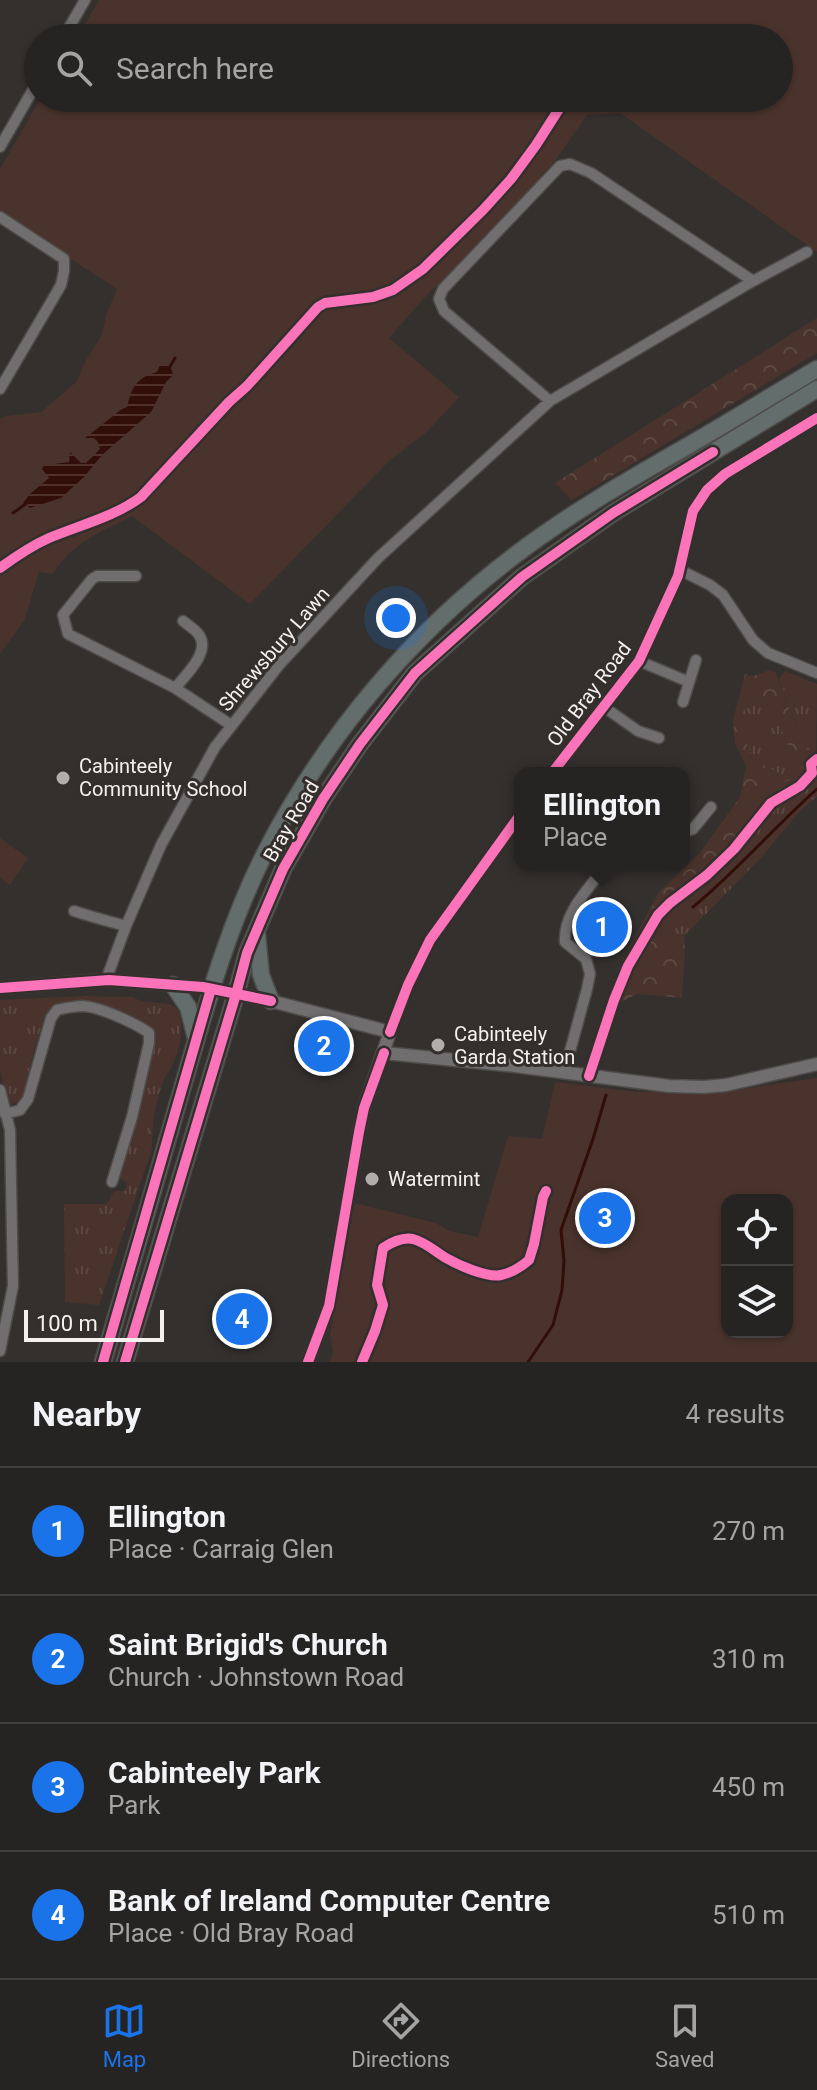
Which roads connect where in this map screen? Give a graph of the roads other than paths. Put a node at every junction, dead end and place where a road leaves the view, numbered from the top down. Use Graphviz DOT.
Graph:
graph roads {
  1 [pos="85,0"];
  2 [pos="71,24"];
  3 [pos="24,104"];
  4 [pos="1,141"];
  5 [pos="0,217"];
  6 [pos="807,252"];
  7 [pos="753,281"];
  8 [pos="817,369"];
  9 [pos="0,389"];
  10 [pos="817,389"];
  11 [pos="550,401"];
  12 [pos="817,418"];
  13 [pos="680,570"];
  14 [pos="136,576"];
  15 [pos="183,621"];
  16 [pos="696,660"];
  17 [pos="639,661"];
  18 [pos="817,673"];
  19 [pos="689,682"];
  20 [pos="175,688"];
  21 [pos="683,702"];
  22 [pos="604,707"];
  23 [pos="231,725"];
  24 [pos="659,738"];
  25 [pos="557,767"];
  26 [pos="711,807"];
  27 [pos="514,823"];
  28 [pos="690,830"];
  29 [pos="602,871"];
  30 [pos="74,911"];
  31 [pos="126,926"];
  32 [pos="257,929"];
  33 [pos="106,980"];
  34 [pos="173,985"];
  35 [pos="0,988"];
  36 [pos="211,989"];
  37 [pos="236,994"];
  38 [pos="271,1001"];
  39 [pos="390,1032"];
  40 [pos="197,1039"];
  41 [pos="384,1053"];
  42 [pos="817,1064"];
  43 [pos="564,1073"];
  44 [pos="0,1090"];
  45 [pos="5,1114"];
  46 [pos="112,1182"];
  47 [pos="0,1351"];
  48 [pos="103,1362"];
  49 [pos="125,1362"];
  50 [pos="308,1362"];
  1 -- 2 [label="street"];
  3 -- 4 [label="street"];
  5 -- 9 [label="street"];
  6 -- 7 [label="street, Shrewsbury Lawn"];
  7 -- 11 [label="street, Shrewsbury Lawn"];
  7 -- 11 [label="street"];
  8 -- 36 [label="highway, Bray Road"];
  10 -- 32 [label="highway, Bray Road"];
  11 -- 23 [label="street, Shrewsbury Lawn"];
  12 -- 13 [label="street, Old Bray Road"];
  13 -- 17 [label="street, Old Bray Road"];
  13 -- 18 [label="street"];
  14 -- 20 [label="street"];
  15 -- 20 [label="street"];
  16 -- 19 [label="street"];
  17 -- 19 [label="street"];
  17 -- 22 [label="street, Old Bray Road"];
  19 -- 21 [label="street"];
  20 -- 23 [label="street"];
  22 -- 24 [label="street"];
  22 -- 25 [label="street, Old Bray Road"];
  23 -- 31 [label="street, Shrewsbury Lawn"];
  26 -- 28 [label="street"];
  27 -- 39 [label="street"];
  29 -- 43 [label="street"];
  30 -- 31 [label="street"];
  31 -- 33 [label="street, Shrewsbury Lawn"];
  32 -- 37 [label="highway, Bray Road"];
  32 -- 38 [label="highway"];
  33 -- 34 [label="street"];
  33 -- 35 [label="street"];
  34 -- 36 [label="street"];
  34 -- 40 [label="highway"];
  36 -- 37 [label="street"];
  36 -- 40 [label="highway, Bray Road"];
  37 -- 38 [label="street"];
  37 -- 49 [label="highway, Bray Road"];
  38 -- 39 [label="street"];
  39 -- 41 [label="street"];
  40 -- 48 [label="highway, Bray Road"];
  41 -- 43 [label="street"];
  41 -- 50 [label="street"];
  42 -- 43 [label="street"];
  44 -- 45 [label="street"];
  45 -- 46 [label="street"];
  45 -- 47 [label="street"];
}
